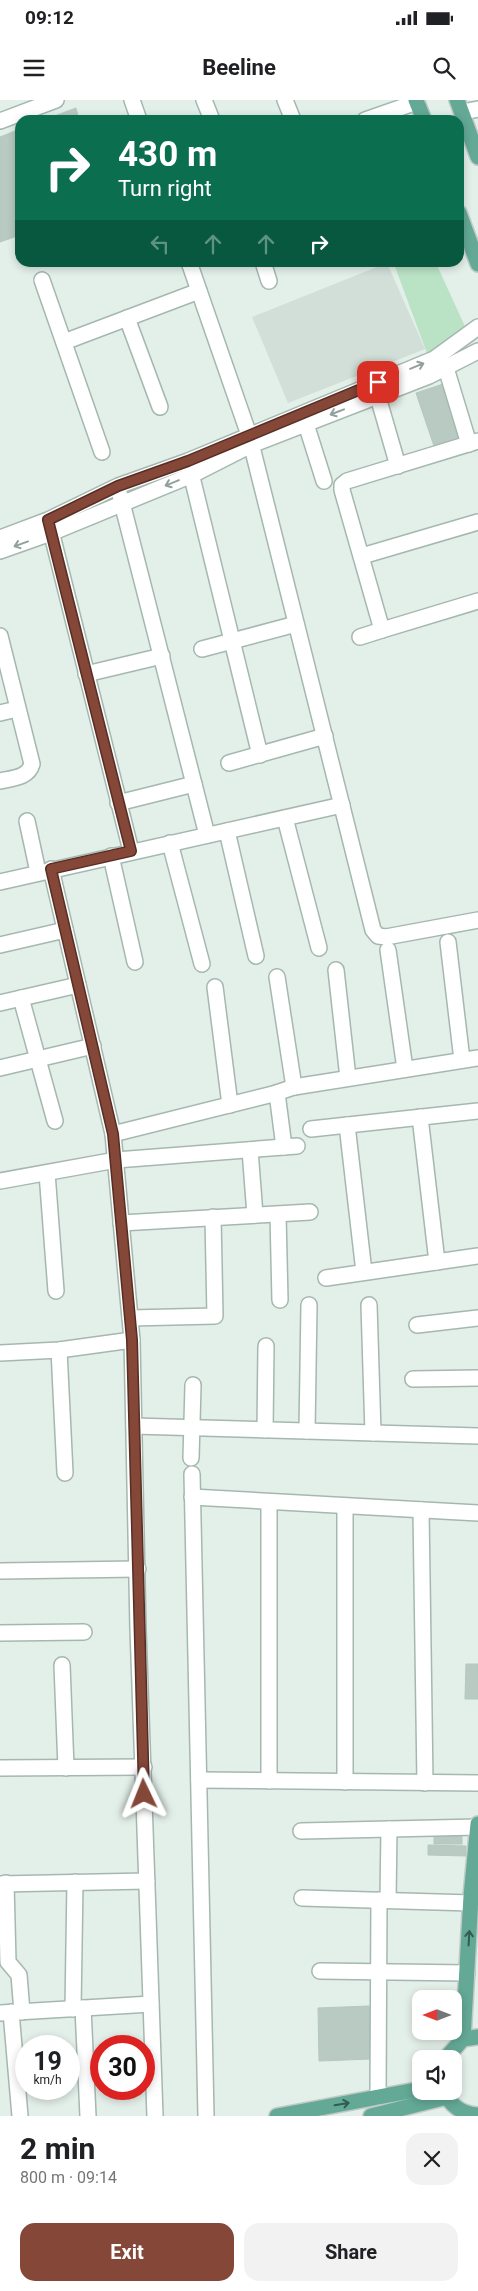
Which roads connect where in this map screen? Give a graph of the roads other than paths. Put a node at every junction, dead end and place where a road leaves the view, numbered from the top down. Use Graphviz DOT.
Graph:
graph roads {
  1 [pos="56,100"];
  2 [pos="132,100"];
  3 [pos="204,100"];
  4 [pos="286,100"];
  5 [pos="416,101"];
  6 [pos="459,106"];
  7 [pos="478,109"];
  8 [pos="15,115"];
  9 [pos="16,115"];
  10 [pos="137,115"];
  11 [pos="210,115"];
  12 [pos="291,115"];
  13 [pos="378,115"];
  14 [pos="422,115"];
  15 [pos="464,119"];
  16 [pos="0,121"];
  17 [pos="478,156"];
  18 [pos="464,226"];
  19 [pos="478,264"];
  20 [pos="191,267"];
  21 [pos="265,267"];
  22 [pos="42,280"];
  23 [pos="269,281"];
  24 [pos="199,291"];
  25 [pos="127,318"];
  26 [pos="478,327"];
  27 [pos="64,342"];
  28 [pos="478,351"];
  29 [pos="446,368"];
  30 [pos="378,397"];
  31 [pos="160,407"];
  32 [pos="306,424"];
  33 [pos="250,440"];
  34 [pos="473,443"];
  35 [pos="102,452"];
  36 [pos="398,466"];
  37 [pos="190,468"];
  38 [pos="324,481"];
  39 [pos="118,486"];
  40 [pos="122,502"];
  41 [pos="478,522"];
  42 [pos="50,526"];
  43 [pos="0,538"];
  44 [pos="0,551"];
  45 [pos="362,556"];
  46 [pos="478,601"];
  47 [pos="296,624"];
  48 [pos="382,630"];
  49 [pos="0,636"];
  50 [pos="360,637"];
  51 [pos="233,642"];
  52 [pos="202,649"];
  53 [pos="162,656"];
  54 [pos="86,674"];
  55 [pos="17,710"];
  56 [pos="0,713"];
  57 [pos="324,736"];
  58 [pos="260,755"];
  59 [pos="229,763"];
  60 [pos="0,781"];
  61 [pos="194,784"];
  62 [pos="118,803"];
  63 [pos="342,805"];
  64 [pos="285,818"];
  65 [pos="27,822"];
  66 [pos="227,831"];
  67 [pos="207,835"];
  68 [pos="170,843"];
  69 [pos="131,851"];
  70 [pos="111,856"];
  71 [pos="45,871"];
  72 [pos="0,882"];
  73 [pos="478,920"];
  74 [pos="65,930"];
  75 [pos="448,942"];
  76 [pos="0,945"];
  77 [pos="319,948"];
  78 [pos="388,950"];
  79 [pos="256,956"];
  80 [pos="135,962"];
  81 [pos="202,964"];
  82 [pos="336,970"];
  83 [pos="277,977"];
  84 [pos="78,985"];
  85 [pos="215,988"];
  86 [pos="21,998"];
  87 [pos="0,1003"];
  88 [pos="92,1046"];
  89 [pos="478,1058"];
  90 [pos="40,1059"];
  91 [pos="462,1060"];
  92 [pos="0,1068"];
  93 [pos="405,1069"];
  94 [pos="348,1078"];
  95 [pos="294,1087"];
  96 [pos="277,1093"];
  97 [pos="230,1105"];
  98 [pos="478,1111"];
  99 [pos="420,1117"];
  100 [pos="55,1121"];
  101 [pos="347,1125"];
  102 [pos="311,1129"];
  103 [pos="113,1134"];
  104 [pos="250,1150"];
  105 [pos="116,1160"];
  106 [pos="47,1173"];
  107 [pos="0,1181"];
  108 [pos="310,1212"];
  109 [pos="278,1215"];
  110 [pos="255,1216"];
  111 [pos="213,1217"];
  112 [pos="121,1223"];
  113 [pos="478,1256"];
  114 [pos="437,1262"];
  115 [pos="364,1272"];
  116 [pos="326,1278"];
  117 [pos="56,1291"];
  118 [pos="280,1300"];
  119 [pos="309,1305"];
  120 [pos="369,1305"];
  121 [pos="130,1318"];
  122 [pos="478,1318"];
  123 [pos="417,1325"];
  124 [pos="132,1340"];
  125 [pos="266,1346"];
  126 [pos="59,1350"];
  127 [pos="0,1353"];
  128 [pos="478,1378"];
  129 [pos="413,1379"];
  130 [pos="193,1385"];
  131 [pos="134,1426"];
  132 [pos="192,1427"];
  133 [pos="265,1430"];
  134 [pos="307,1431"];
  135 [pos="373,1433"];
  136 [pos="478,1436"];
  137 [pos="191,1458"];
  138 [pos="65,1472"];
  139 [pos="192,1474"];
  140 [pos="192,1498"];
  141 [pos="269,1502"];
  142 [pos="345,1506"];
  143 [pos="421,1510"];
  144 [pos="478,1513"];
  145 [pos="138,1569"];
  146 [pos="0,1571"];
  147 [pos="84,1632"];
  148 [pos="0,1633"];
  149 [pos="62,1665"];
  150 [pos="144,1767"];
  151 [pos="0,1768"];
  152 [pos="66,1768"];
  153 [pos="199,1780"];
  154 [pos="269,1781"];
  155 [pos="344,1782"];
  156 [pos="425,1783"];
  157 [pos="478,1783"];
  158 [pos="478,1826"];
  159 [pos="389,1829"];
  160 [pos="301,1831"];
  161 [pos="477,1843"];
  162 [pos="147,1881"];
  163 [pos="75,1882"];
  164 [pos="3,1884"];
  165 [pos="302,1898"];
  166 [pos="383,1900"];
  167 [pos="471,1903"];
  168 [pos="320,1971"];
  169 [pos="378,1972"];
  170 [pos="467,1973"];
  171 [pos="151,2004"];
  172 [pos="78,2008"];
  173 [pos="11,2012"];
  174 [pos="478,2037"];
  175 [pos="463,2039"];
  176 [pos="453,2050"];
  177 [pos="412,2091"];
  178 [pos="378,2097"];
  179 [pos="449,2102"];
  180 [pos="478,2115"];
  181 [pos="20,2116"];
  182 [pos="88,2116"];
  183 [pos="155,2116"];
  184 [pos="206,2116"];
  185 [pos="277,2116"];
  186 [pos="371,2116"];
  1 -- 9 [label="street"];
  2 -- 10 [label="street"];
  3 -- 11 [label="street"];
  4 -- 12 [label="street"];
  5 -- 13 [label="street"];
  5 -- 14 [label="main road"];
  6 -- 7 [label="street"];
  8 -- 16 [label="street"];
  15 -- 17 [label="main road"];
  18 -- 19 [label="main road"];
  20 -- 24 [label="street"];
  21 -- 23 [label="street"];
  22 -- 27 [label="street"];
  24 -- 25 [label="street"];
  24 -- 33 [label="street"];
  25 -- 27 [label="street"];
  25 -- 31 [label="street"];
  33 -- 26 [label="street, one-way"];
  27 -- 35 [label="street"];
  28 -- 29 [label="street"];
  29 -- 30 [label="street"];
  29 -- 34 [label="street"];
  30 -- 32 [label="street, one-way"];
  30 -- 36 [label="street"];
  32 -- 33 [label="street"];
  32 -- 38 [label="street"];
  33 -- 37 [label="street"];
  33 -- 47 [label="street"];
  34 -- 36 [label="street"];
  36 -- 45 [label="street"];
  37 -- 39 [label="street"];
  37 -- 40 [label="street, one-way"];
  37 -- 51 [label="street"];
  39 -- 40 [label="street"];
  39 -- 42 [label="street"];
  40 -- 42 [label="street"];
  40 -- 53 [label="street"];
  41 -- 45 [label="street"];
  42 -- 43 [label="street"];
  42 -- 44 [label="street, one-way"];
  42 -- 54 [label="street"];
  45 -- 48 [label="street"];
  46 -- 48 [label="street"];
  47 -- 51 [label="street"];
  47 -- 57 [label="street"];
  48 -- 50 [label="street"];
  49 -- 55 [label="street"];
  51 -- 52 [label="street"];
  51 -- 58 [label="street"];
  53 -- 54 [label="street"];
  53 -- 61 [label="street"];
  54 -- 62 [label="street"];
  55 -- 56 [label="street"];
  55 -- 60 [label="street"];
  57 -- 58 [label="street"];
  57 -- 63 [label="street"];
  58 -- 59 [label="street"];
  61 -- 62 [label="street"];
  61 -- 67 [label="street"];
  62 -- 69 [label="street"];
  63 -- 64 [label="street"];
  63 -- 73 [label="street"];
  64 -- 66 [label="street"];
  64 -- 77 [label="street"];
  65 -- 71 [label="street"];
  66 -- 67 [label="street"];
  66 -- 79 [label="street"];
  67 -- 68 [label="street"];
  68 -- 69 [label="street"];
  68 -- 81 [label="street"];
  69 -- 70 [label="street"];
  70 -- 71 [label="street"];
  70 -- 80 [label="street"];
  71 -- 72 [label="street"];
  71 -- 74 [label="street"];
  74 -- 76 [label="street"];
  74 -- 84 [label="street"];
  75 -- 91 [label="street"];
  78 -- 93 [label="street"];
  82 -- 94 [label="street"];
  83 -- 95 [label="street"];
  84 -- 86 [label="street"];
  84 -- 88 [label="street"];
  85 -- 97 [label="street"];
  86 -- 87 [label="street"];
  86 -- 90 [label="street"];
  88 -- 90 [label="street"];
  88 -- 103 [label="street"];
  89 -- 91 [label="street"];
  90 -- 92 [label="street"];
  90 -- 100 [label="street"];
  91 -- 93 [label="street"];
  93 -- 94 [label="street"];
  94 -- 95 [label="street"];
  95 -- 96 [label="street"];
  96 -- 97 [label="street"];
  96 -- 104 [label="street"];
  97 -- 103 [label="street"];
  98 -- 99 [label="street"];
  99 -- 101 [label="street"];
  99 -- 114 [label="street"];
  101 -- 102 [label="street"];
  101 -- 115 [label="street"];
  103 -- 105 [label="street"];
  104 -- 105 [label="street"];
  104 -- 110 [label="street"];
  105 -- 106 [label="street"];
  105 -- 112 [label="street"];
  106 -- 107 [label="street"];
  106 -- 117 [label="street"];
  108 -- 109 [label="street"];
  109 -- 110 [label="street"];
  109 -- 118 [label="street"];
  110 -- 111 [label="street"];
  111 -- 112 [label="street"];
  111 -- 121 [label="street"];
  112 -- 121 [label="street"];
  113 -- 114 [label="street"];
  114 -- 115 [label="street"];
  115 -- 116 [label="street"];
  119 -- 134 [label="street"];
  120 -- 135 [label="street"];
  121 -- 124 [label="street"];
  122 -- 123 [label="street"];
  124 -- 126 [label="street"];
  124 -- 131 [label="street"];
  125 -- 133 [label="street"];
  126 -- 127 [label="street"];
  126 -- 138 [label="street"];
  128 -- 129 [label="street"];
  130 -- 132 [label="street"];
  131 -- 132 [label="street"];
  131 -- 145 [label="street"];
  132 -- 133 [label="street"];
  132 -- 137 [label="street"];
  133 -- 134 [label="street"];
  134 -- 135 [label="street"];
  135 -- 136 [label="street"];
  139 -- 140 [label="street"];
  140 -- 141 [label="street"];
  140 -- 153 [label="street"];
  141 -- 142 [label="street"];
  141 -- 154 [label="street"];
  142 -- 143 [label="street"];
  142 -- 155 [label="street"];
  143 -- 144 [label="street"];
  143 -- 156 [label="street"];
  145 -- 146 [label="street"];
  145 -- 150 [label="street"];
  147 -- 148 [label="street"];
  149 -- 152 [label="street"];
  150 -- 152 [label="street"];
  150 -- 162 [label="street"];
  151 -- 152 [label="street"];
  153 -- 154 [label="street"];
  153 -- 184 [label="street"];
  154 -- 155 [label="street"];
  155 -- 156 [label="street"];
  156 -- 157 [label="street"];
  158 -- 159 [label="street"];
  158 -- 161 [label="main road"];
  159 -- 160 [label="street"];
  159 -- 166 [label="street"];
  161 -- 167 [label="main road"];
  162 -- 163 [label="street"];
  162 -- 171 [label="street"];
  163 -- 164 [label="street"];
  163 -- 172 [label="street"];
  164 -- 173 [label="street"];
  165 -- 166 [label="street"];
  166 -- 167 [label="street"];
  166 -- 169 [label="street"];
  170 -- 167 [label="main road, one-way"];
  168 -- 169 [label="street"];
  169 -- 170 [label="street"];
  169 -- 178 [label="street"];
  170 -- 175 [label="main road"];
  171 -- 172 [label="street"];
  171 -- 183 [label="street"];
  172 -- 173 [label="street"];
  172 -- 182 [label="street"];
  173 -- 181 [label="street"];
  174 -- 175 [label="main road"];
  175 -- 176 [label="main road"];
  177 -- 178 [label="main road"];
  185 -- 178 [label="main road, one-way"];
  179 -- 180 [label="main road"];
  179 -- 186 [label="main road"];
}
